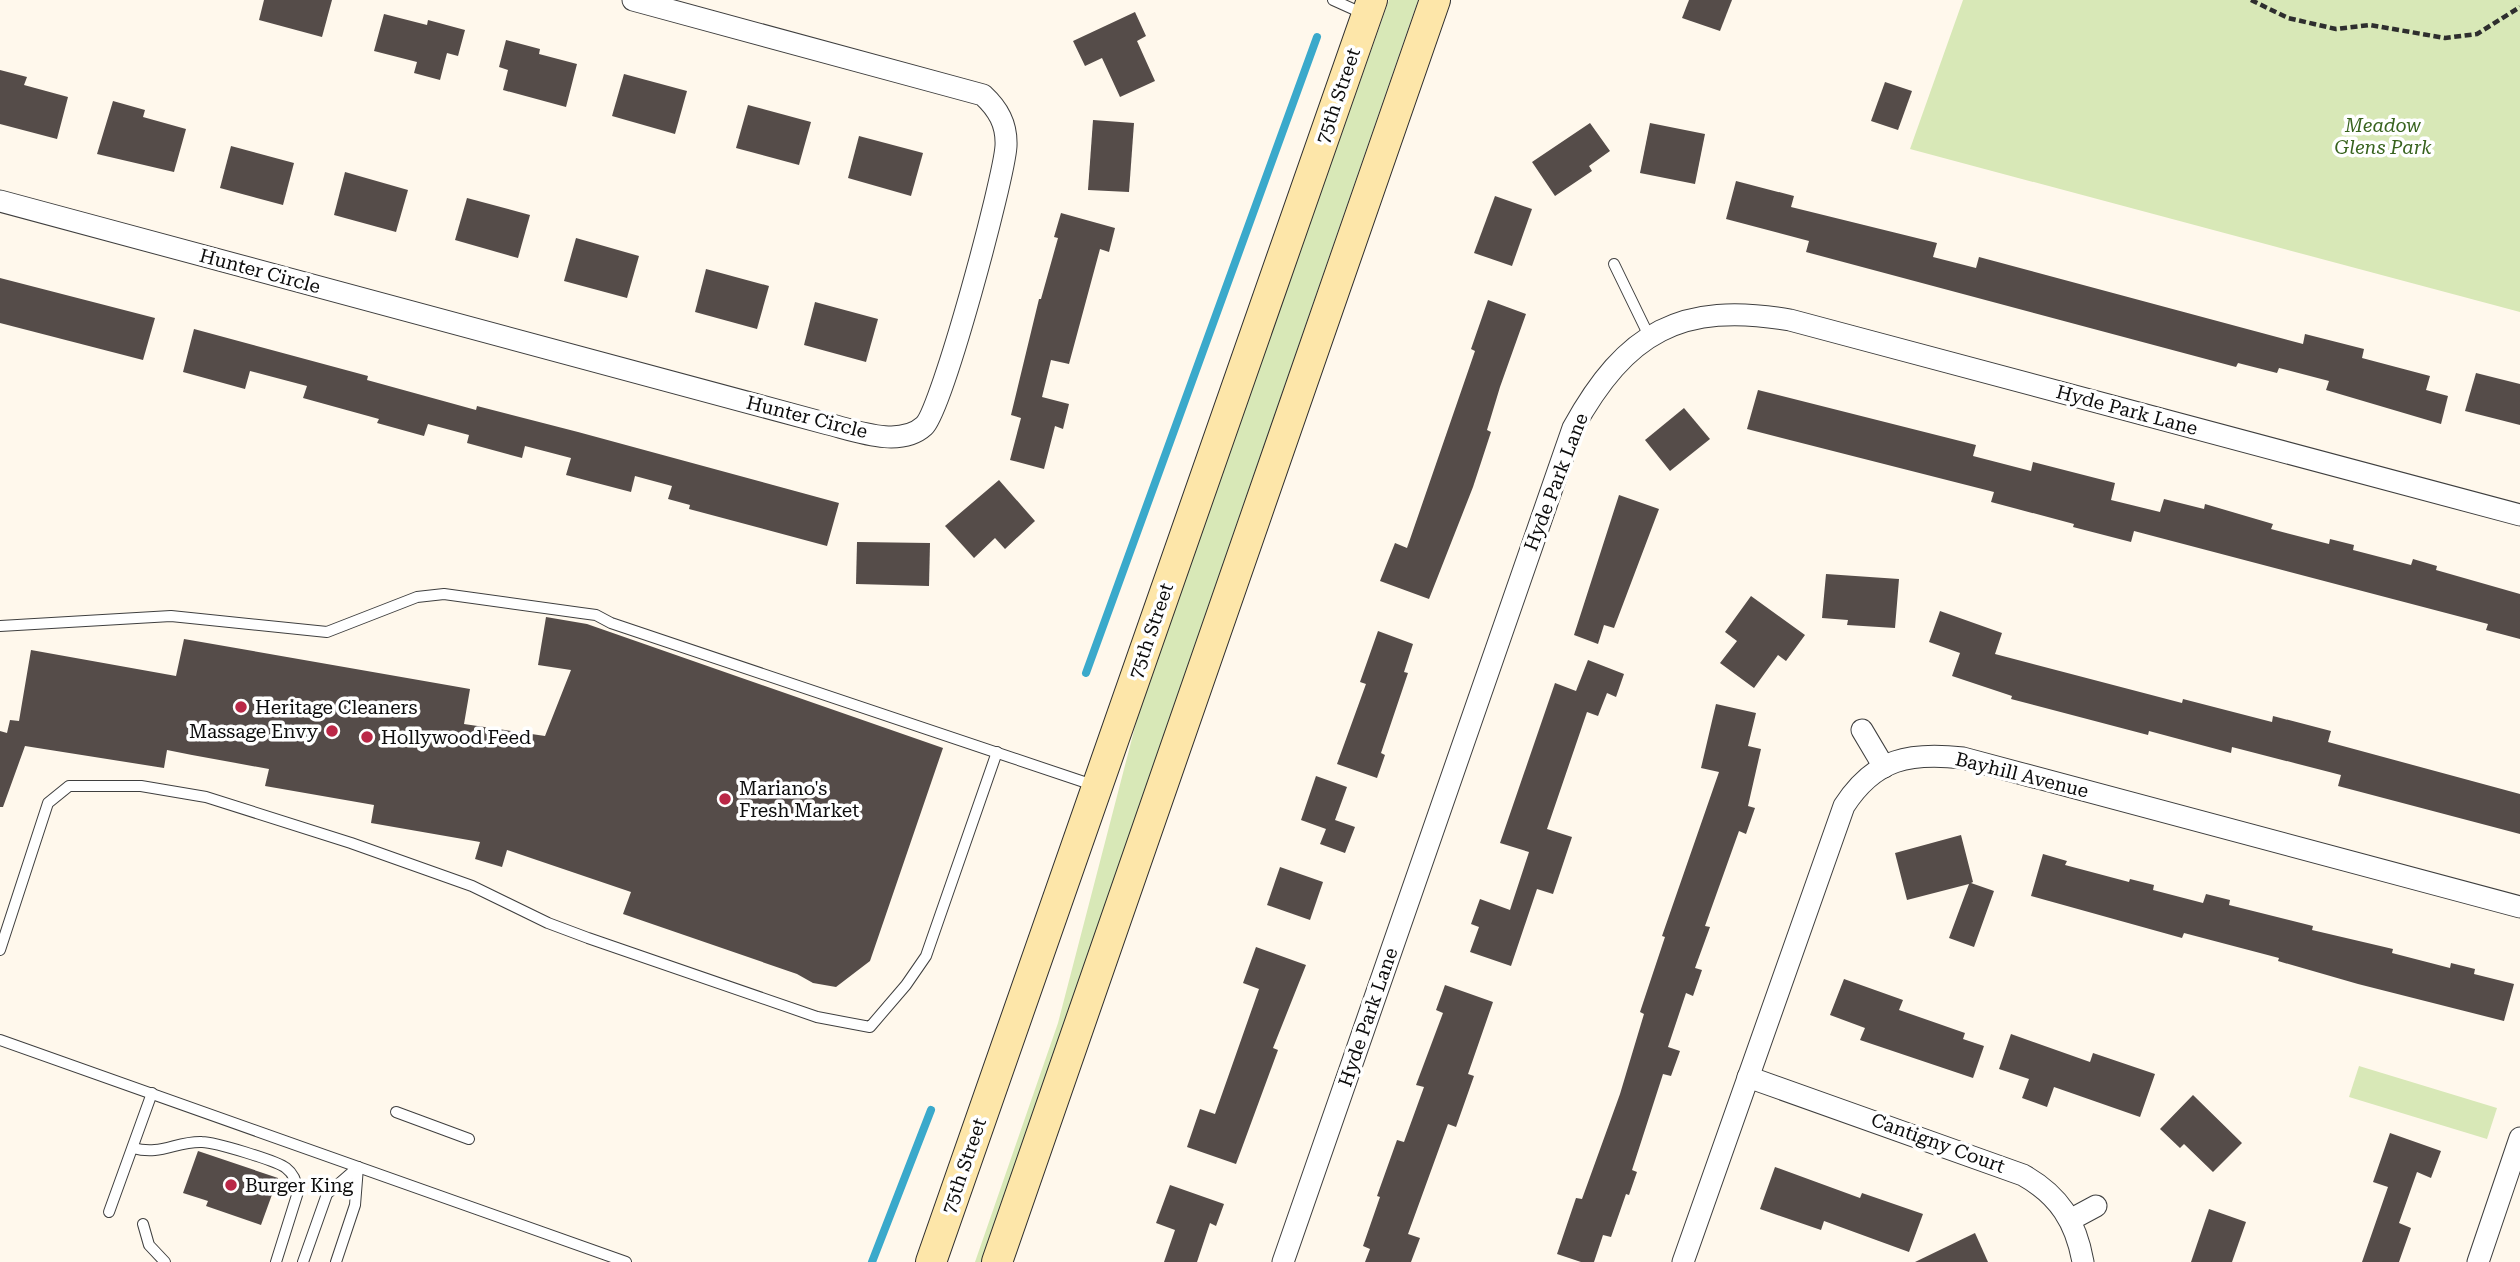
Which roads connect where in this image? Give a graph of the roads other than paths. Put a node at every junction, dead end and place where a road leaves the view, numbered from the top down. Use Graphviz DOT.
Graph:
graph roads {
  1 [pos="633,0"];
  2 [pos="1333,0"];
  3 [pos="1435,0"];
  4 [pos="1369,7"];
  5 [pos="0,201"];
  6 [pos="1614,264"];
  7 [pos="1649,336"];
  8 [pos="2520,515"];
  9 [pos="0,626"];
  10 [pos="1862,730"];
  11 [pos="997,752"];
  12 [pos="1884,767"];
  13 [pos="1096,786"];
  14 [pos="2520,907"];
  15 [pos="0,950"];
  16 [pos="0,1040"];
  17 [pos="1748,1077"];
  18 [pos="152,1093"];
  19 [pos="396,1112"];
  20 [pos="469,1139"];
  21 [pos="2519,1143"];
  22 [pos="133,1148"];
  23 [pos="358,1167"];
  24 [pos="2096,1206"];
  25 [pos="109,1212"];
  26 [pos="2070,1220"];
  27 [pos="143,1224"];
  28 [pos="165,1262"];
  29 [pos="275,1262"];
  30 [pos="303,1262"];
  31 [pos="336,1262"];
  32 [pos="626,1262"];
  33 [pos="930,1262"];
  34 [pos="997,1262"];
  35 [pos="1283,1262"];
  36 [pos="1683,1262"];
  37 [pos="2083,1262"];
  38 [pos="2478,1262"];
  1 -- 5 [label="street, Hunter Circle"];
  2 -- 4 [label="lane"];
  3 -- 34 [label="main road"];
  4 -- 13 [label="main road, 75th Street"];
  6 -- 7 [label="lane"];
  7 -- 8 [label="street, Hyde Park Lane"];
  7 -- 35 [label="street, Hyde Park Lane"];
  9 -- 11 [label="lane"];
  10 -- 12 [label="street"];
  11 -- 13 [label="lane"];
  11 -- 15 [label="lane"];
  12 -- 14 [label="street, Bayhill Avenue"];
  12 -- 17 [label="street, Bayhill Avenue"];
  13 -- 33 [label="main road, 75th Street"];
  16 -- 18 [label="lane"];
  17 -- 26 [label="street, Cantigny Court"];
  17 -- 36 [label="street, Bayhill Avenue"];
  18 -- 22 [label="lane"];
  18 -- 23 [label="lane"];
  19 -- 20 [label="lane"];
  21 -- 38 [label="street"];
  22 -- 25 [label="lane"];
  22 -- 29 [label="lane"];
  23 -- 30 [label="lane"];
  23 -- 31 [label="lane"];
  23 -- 32 [label="lane"];
  24 -- 26 [label="street"];
  26 -- 37 [label="street, Cantigny Court"];
  27 -- 28 [label="lane"];
}
